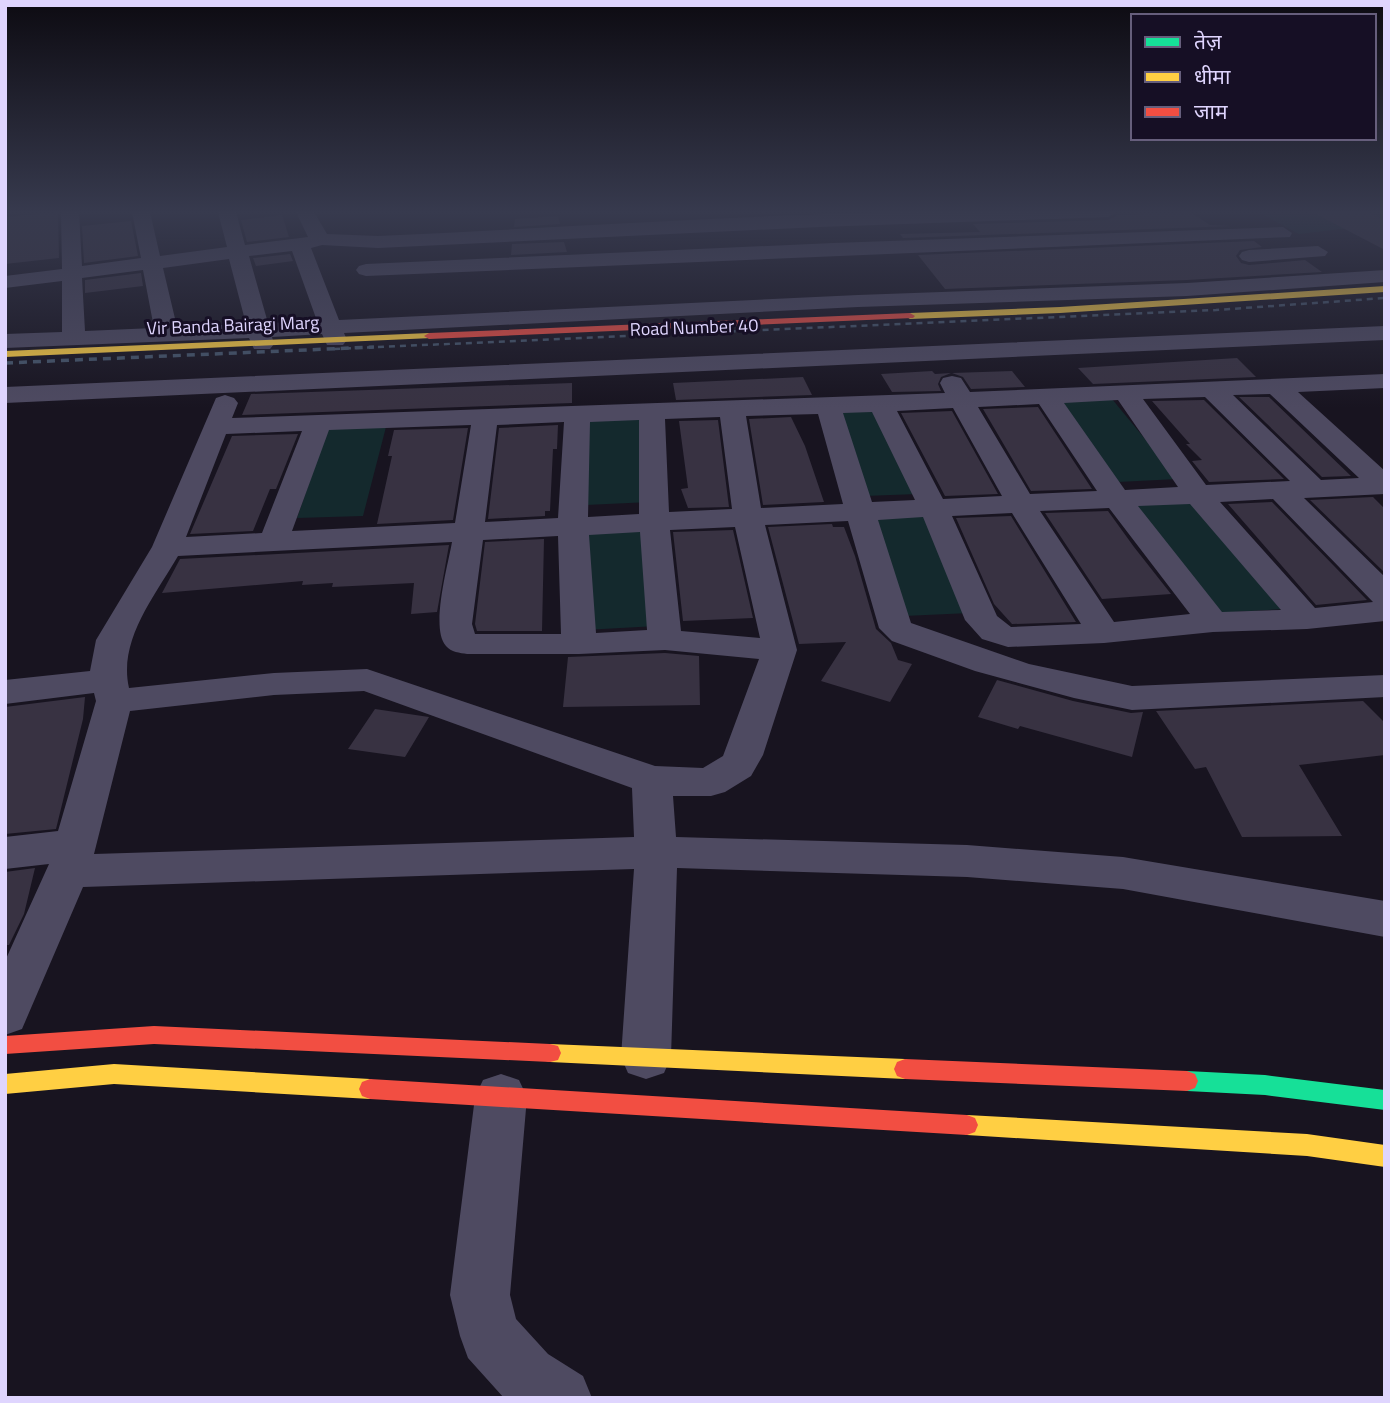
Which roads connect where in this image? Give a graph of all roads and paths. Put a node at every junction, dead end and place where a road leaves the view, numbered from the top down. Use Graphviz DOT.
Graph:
graph roads {
  1 [pos="38,277"];
  2 [pos="71,277"];
  3 [pos="154,277"];
  4 [pos="239,277"];
  5 [pos="318,277"];
  6 [pos="846,277"];
  7 [pos="1380,281"];
  8 [pos="5,282"];
  9 [pos="849,285"];
  10 [pos="1178,296"];
  11 [pos="1385,333"];
  12 [pos="333,334"];
  13 [pos="167,335"];
  14 [pos="74,339"];
  15 [pos="5,341"];
  16 [pos="929,346"];
  17 [pos="5,354"];
  18 [pos="250,356"];
  19 [pos="1385,382"];
  20 [pos="1276,386"];
  21 [pos="1212,389"];
  22 [pos="1126,394"];
  23 [pos="5,395"];
  24 [pos="1046,397"];
  25 [pos="962,400"];
  26 [pos="881,404"];
  27 [pos="828,406"];
  28 [pos="733,409"];
  29 [pos="652,411"];
  30 [pos="578,415"];
  31 [pos="485,418"];
  32 [pos="318,424"];
  33 [pos="217,426"];
  34 [pos="1384,485"];
  35 [pos="1314,489"];
  36 [pos="1281,491"];
  37 [pos="1199,496"];
  38 [pos="1116,498"];
  39 [pos="1021,504"];
  40 [pos="933,507"];
  41 [pos="859,510"];
  42 [pos="748,517"];
  43 [pos="654,521"];
  44 [pos="573,526"];
  45 [pos="468,531"];
  46 [pos="273,543"];
  47 [pos="167,547"];
  48 [pos="1385,596"];
  49 [pos="1385,611"];
  50 [pos="1307,619"];
  51 [pos="1213,622"];
  52 [pos="1104,633"];
  53 [pos="665,640"];
  54 [pos="579,644"];
  55 [pos="780,650"];
  56 [pos="1385,686"];
  57 [pos="112,690"];
  58 [pos="5,692"];
  59 [pos="652,780"];
  60 [pos="656,852"];
  61 [pos="5,853"];
  62 [pos="71,858"];
  63 [pos="1385,919"];
  64 [pos="5,1014"];
  65 [pos="5,1045"];
  66 [pos="646,1057"];
  67 [pos="5,1084"];
  68 [pos="501,1097"];
  69 [pos="1385,1100"];
  70 [pos="1385,1156"];
  71 [pos="561,1398"];
  1 -- 8 [label="street"];
  2 -- 14 [label="street"];
  3 -- 13 [label="street"];
  4 -- 18 [label="street"];
  5 -- 12 [label="street"];
  6 -- 9 [label="street"];
  7 -- 10 [label="street"];
  9 -- 10 [label="street"];
  9 -- 12 [label="street"];
  10 -- 12 [label="street, Vir Banda Bairagi Marg"];
  11 -- 16 [label="street"];
  12 -- 18 [label="street"];
  13 -- 14 [label="street"];
  13 -- 18 [label="street"];
  14 -- 15 [label="street"];
  16 -- 18 [label="street"];
  16 -- 25 [label="street"];
  17 -- 18 [label="street, Vir Banda Bairagi Marg"];
  18 -- 23 [label="street"];
  18 -- 33 [label="street"];
  19 -- 20 [label="street"];
  20 -- 21 [label="street"];
  20 -- 34 [label="street"];
  21 -- 22 [label="street"];
  21 -- 35 [label="street"];
  22 -- 24 [label="street"];
  22 -- 37 [label="street"];
  24 -- 25 [label="street"];
  24 -- 38 [label="street"];
  25 -- 26 [label="street"];
  25 -- 39 [label="street"];
  26 -- 27 [label="street"];
  26 -- 40 [label="street"];
  27 -- 28 [label="street"];
  27 -- 41 [label="street"];
  28 -- 29 [label="street"];
  28 -- 42 [label="street"];
  29 -- 30 [label="street"];
  29 -- 43 [label="street"];
  30 -- 31 [label="street"];
  30 -- 44 [label="street"];
  31 -- 32 [label="street"];
  31 -- 45 [label="street"];
  32 -- 33 [label="street"];
  32 -- 46 [label="street"];
  33 -- 47 [label="street"];
  34 -- 35 [label="street"];
  35 -- 36 [label="street"];
  36 -- 37 [label="street"];
  36 -- 48 [label="street"];
  37 -- 38 [label="street"];
  37 -- 50 [label="street"];
  38 -- 39 [label="street"];
  38 -- 51 [label="street"];
  39 -- 40 [label="street"];
  39 -- 52 [label="street"];
  40 -- 41 [label="street"];
  40 -- 52 [label="street"];
  41 -- 42 [label="street"];
  41 -- 56 [label="street"];
  42 -- 43 [label="street"];
  42 -- 55 [label="street"];
  43 -- 44 [label="street"];
  43 -- 53 [label="street"];
  44 -- 45 [label="street"];
  44 -- 54 [label="street"];
  45 -- 46 [label="street"];
  45 -- 54 [label="street"];
  46 -- 47 [label="street"];
  47 -- 57 [label="street"];
  49 -- 50 [label="street"];
  50 -- 51 [label="street"];
  51 -- 52 [label="street"];
  53 -- 54 [label="street"];
  53 -- 55 [label="street"];
  55 -- 59 [label="street"];
  57 -- 58 [label="street"];
  57 -- 59 [label="street"];
  57 -- 62 [label="street"];
  59 -- 60 [label="street"];
  60 -- 62 [label="street"];
  60 -- 63 [label="street"];
  60 -- 66 [label="street"];
  61 -- 62 [label="street"];
  62 -- 64 [label="street"];
  65 -- 66 [label="street"];
  66 -- 69 [label="street"];
  67 -- 68 [label="street"];
  68 -- 70 [label="street"];
  68 -- 71 [label="street"];
}
